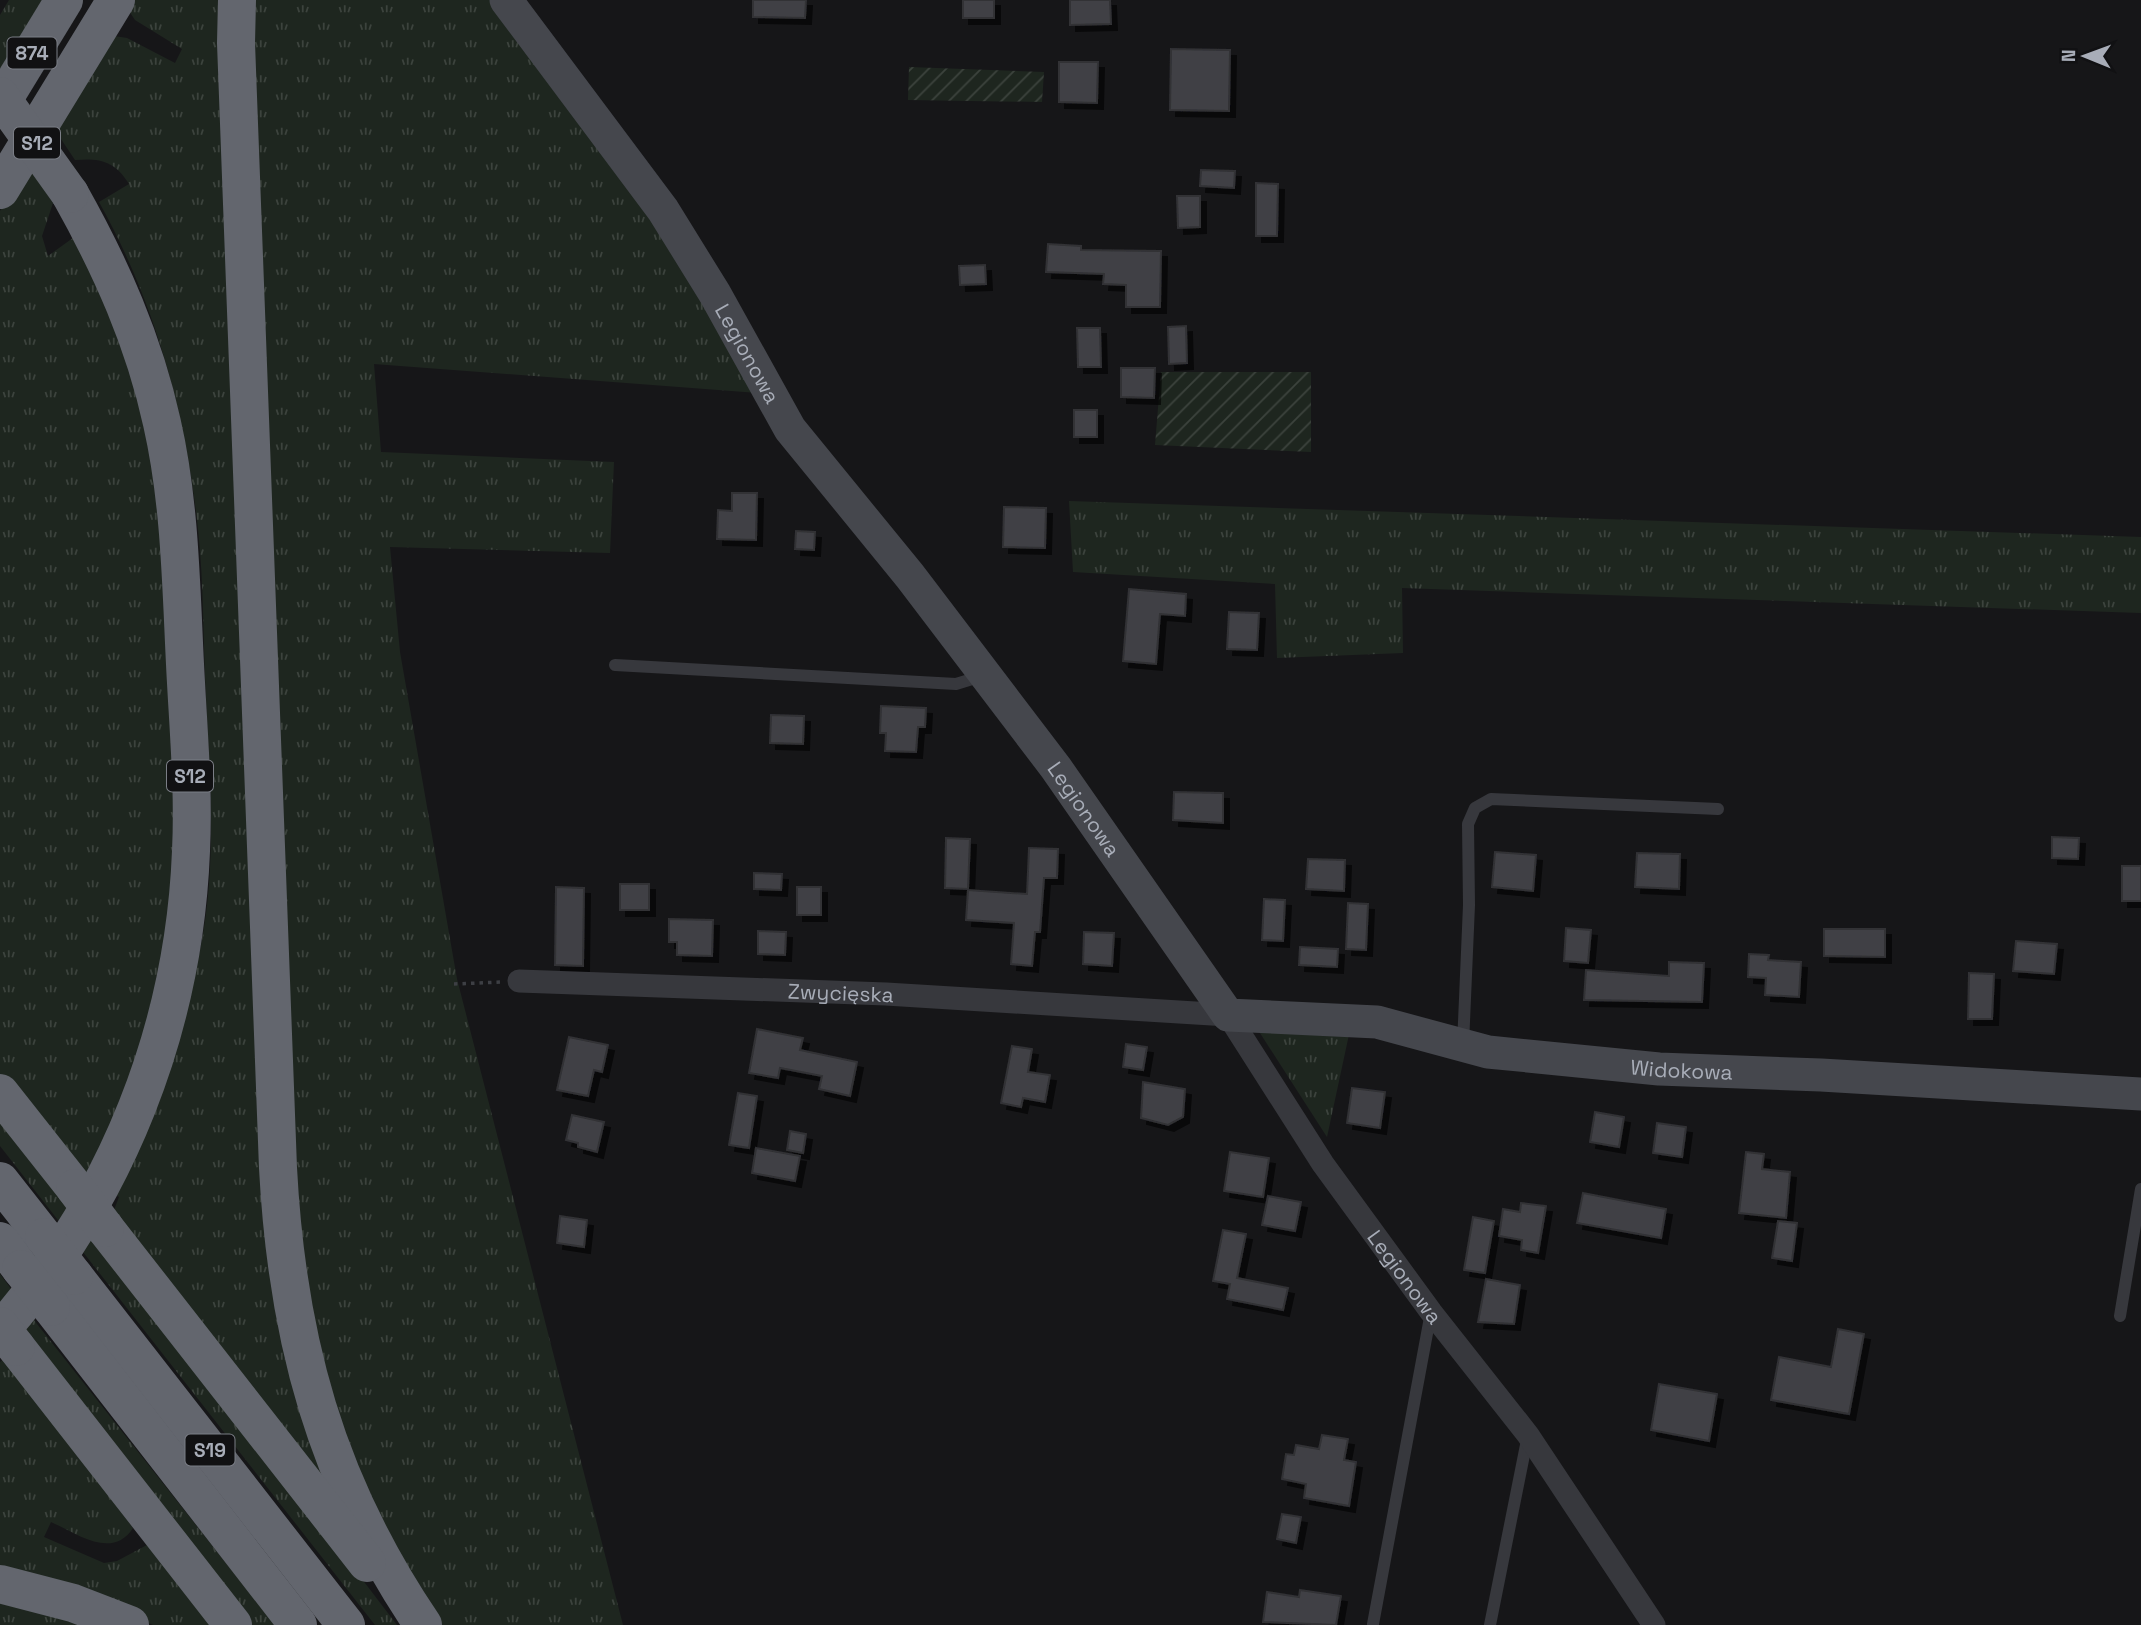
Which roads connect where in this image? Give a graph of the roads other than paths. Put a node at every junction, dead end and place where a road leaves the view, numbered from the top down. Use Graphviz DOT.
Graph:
graph roads {
  1 [pos="64,0"];
  2 [pos="116,0"];
  3 [pos="237,0"];
  4 [pos="506,0"];
  5 [pos="0,96"];
  6 [pos="0,105"];
  7 [pos="0,190"];
  8 [pos="615,665"];
  9 [pos="986,675"];
  10 [pos="1718,809"];
  11 [pos="519,981"];
  12 [pos="1228,1015"];
  13 [pos="1463,1045"];
  14 [pos="0,1093"];
  15 [pos="2141,1094"];
  16 [pos="0,1181"];
  17 [pos="2141,1189"];
  18 [pos="11,1255"];
  19 [pos="1431,1312"];
  20 [pos="2120,1316"];
  21 [pos="5,1335"];
  22 [pos="1528,1435"];
  23 [pos="0,1584"];
  24 [pos="130,1625"];
  25 [pos="233,1625"];
  26 [pos="298,1625"];
  27 [pos="346,1625"];
  28 [pos="417,1625"];
  29 [pos="423,1625"];
  30 [pos="1373,1625"];
  31 [pos="1490,1625"];
  32 [pos="1654,1625"];
  1 -- 6 [label="highway, 874"];
  2 -- 7 [label="highway"];
  3 -- 29 [label="highway"];
  4 -- 9 [label="street, Legionowa"];
  5 -- 21 [label="highway, S12, bridge"];
  8 -- 9 [label="lane"];
  9 -- 12 [label="street, Legionowa"];
  10 -- 13 [label="lane"];
  11 -- 12 [label="street, Zwycięska"];
  12 -- 13 [label="street, Widokowa"];
  12 -- 19 [label="street, Legionowa"];
  13 -- 15 [label="street, Widokowa"];
  14 -- 28 [label="highway, bridge"];
  16 -- 27 [label="highway, S19, bridge"];
  17 -- 20 [label="lane"];
  18 -- 26 [label="highway, S19, bridge"];
  19 -- 22 [label="street, Legionowa"];
  19 -- 30 [label="lane"];
  21 -- 25 [label="highway"];
  22 -- 31 [label="lane"];
  22 -- 32 [label="street, Legionowa"];
  23 -- 24 [label="highway"];
}
